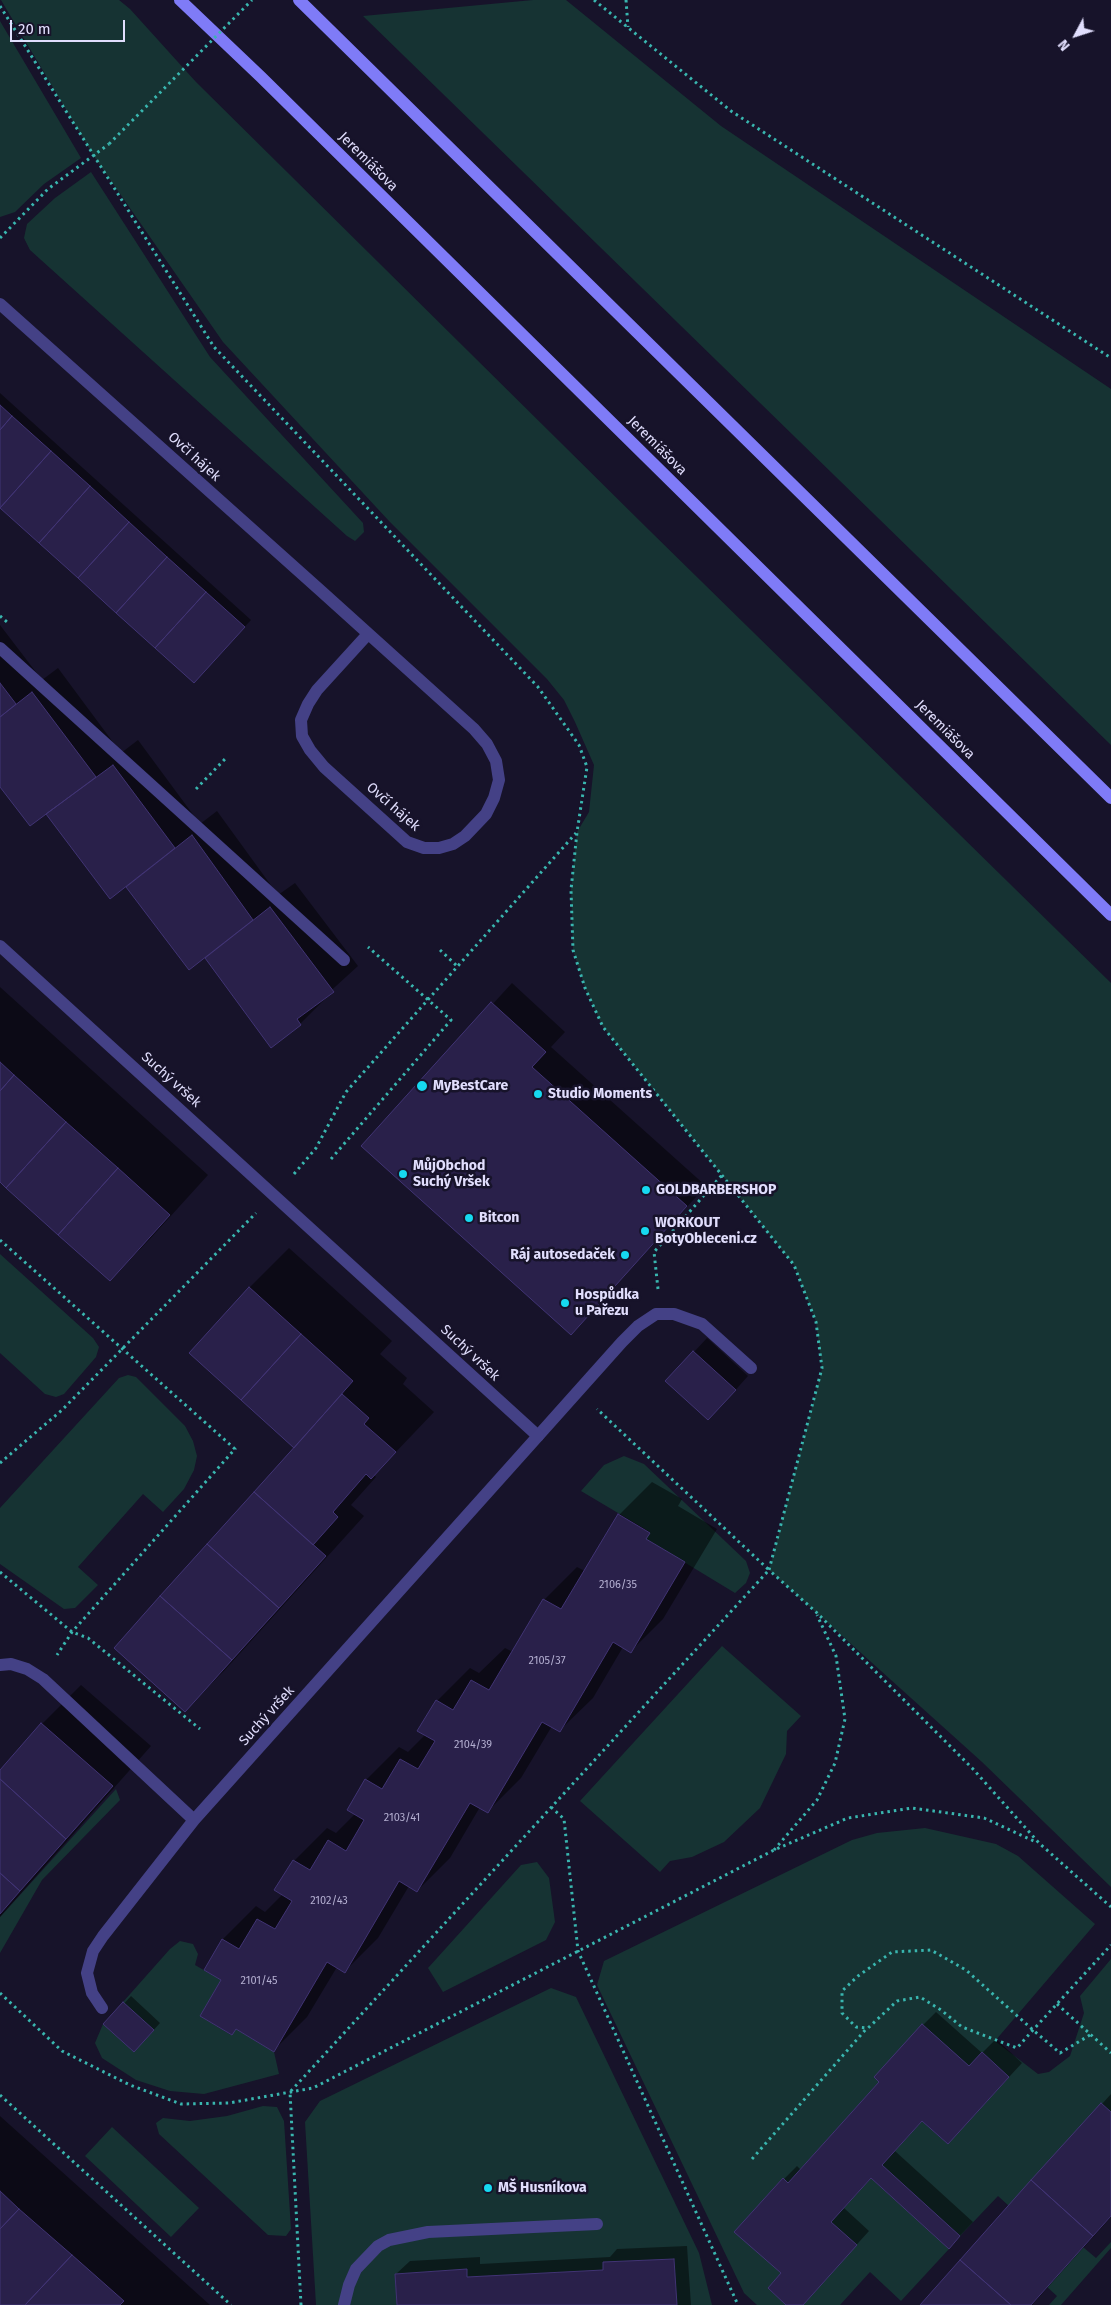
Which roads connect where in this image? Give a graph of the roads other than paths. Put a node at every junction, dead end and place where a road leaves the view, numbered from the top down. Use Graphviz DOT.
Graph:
graph roads {
  1 [pos="180,0"];
  2 [pos="299,0"];
  3 [pos="0,304"];
  4 [pos="368,634"];
  5 [pos="0,648"];
  6 [pos="1111,798"];
  7 [pos="1111,915"];
  8 [pos="0,946"];
  9 [pos="344,960"];
  10 [pos="752,1368"];
  11 [pos="538,1436"];
  12 [pos="0,1665"];
  13 [pos="194,1820"];
  14 [pos="102,2008"];
  15 [pos="597,2224"];
  16 [pos="344,2305"];
  1 -- 7 [label="main road, Jeremiášova"];
  2 -- 6 [label="main road"];
  3 -- 4 [label="street, Ovčí hájek"];
  4 -- 4 [label="street, Ovčí hájek"];
  5 -- 9 [label="street"];
  8 -- 11 [label="street, Suchý vršek"];
  10 -- 11 [label="street"];
  11 -- 13 [label="street, Suchý vršek"];
  12 -- 13 [label="street"];
  13 -- 14 [label="street, Suchý vršek"];
  15 -- 16 [label="street"];
}
